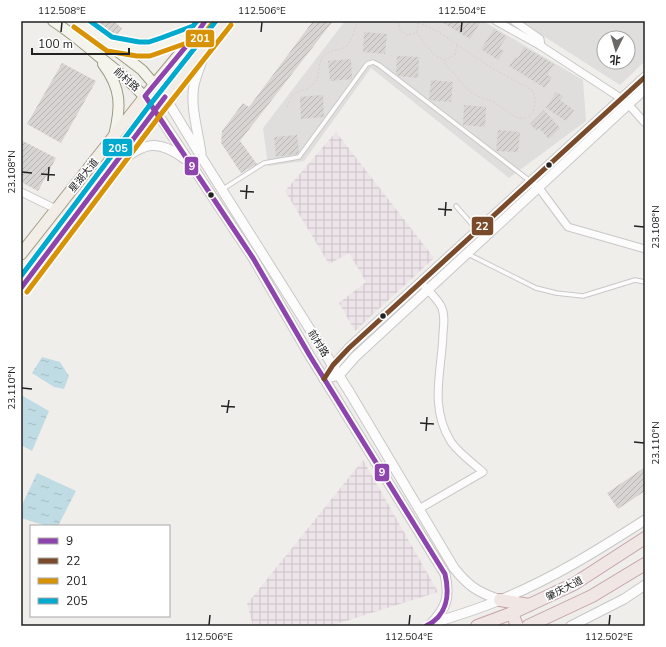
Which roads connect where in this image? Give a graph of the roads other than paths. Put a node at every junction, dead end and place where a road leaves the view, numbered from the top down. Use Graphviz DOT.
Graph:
graph roads {
  1 [pos="53,21"];
  2 [pos="73,21"];
  3 [pos="78,21"];
  4 [pos="205,21"];
  5 [pos="225,21"];
  6 [pos="496,21"];
  7 [pos="514,21"];
  8 [pos="66,29"];
  9 [pos="198,32"];
  10 [pos="208,43"];
  11 [pos="109,44"];
  12 [pos="541,46"];
  13 [pos="95,53"];
  14 [pos="645,77"];
  15 [pos="155,84"];
  16 [pos="645,90"];
  17 [pos="145,96"];
  18 [pos="165,98"];
  19 [pos="626,102"];
  20 [pos="155,110"];
  21 [pos="645,123"];
  22 [pos="114,137"];
  23 [pos="202,158"];
  24 [pos="190,162"];
  25 [pos="112,168"];
  26 [pos="531,182"];
  27 [pos="539,188"];
  28 [pos="222,190"];
  29 [pos="21,192"];
  30 [pos="456,206"];
  31 [pos="56,209"];
  32 [pos="478,231"];
  33 [pos="645,249"];
  34 [pos="21,254"];
  35 [pos="467,254"];
  36 [pos="421,282"];
  37 [pos="645,282"];
  38 [pos="21,288"];
  39 [pos="428,290"];
  40 [pos="332,365"];
  41 [pos="339,375"];
  42 [pos="324,379"];
  43 [pos="419,509"];
  44 [pos="645,520"];
  45 [pos="645,538"];
  46 [pos="645,564"];
  47 [pos="645,573"];
  48 [pos="626,576"];
  49 [pos="645,585"];
  50 [pos="500,600"];
  51 [pos="528,605"];
  52 [pos="512,613"];
  53 [pos="429,625"];
  54 [pos="533,625"];
  55 [pos="477,626"];
  56 [pos="517,626"];
  57 [pos="571,626"];
  1 -- 8 [label="main road, 前村路"];
  2 -- 8 [label="main road"];
  3 -- 11 [label="main road, 前村路"];
  4 -- 9 [label="main road, 星湖大道"];
  5 -- 10 [label="main road, 星湖大道"];
  6 -- 12 [label="street"];
  7 -- 12 [label="street"];
  8 -- 13 [label="main road, 前村路"];
  9 -- 11 [label="main road"];
  9 -- 15 [label="main road, 星湖大道"];
  10 -- 18 [label="main road, 星湖大道"];
  10 -- 23 [label="street"];
  11 -- 15 [label="main road, 前村路"];
  12 -- 19 [label="street"];
  13 -- 17 [label="main road, 前村路"];
  13 -- 22 [label="main road"];
  14 -- 19 [label="street"];
  15 -- 17 [label="main road, 星湖大道"];
  15 -- 18 [label="main road, 前村路"];
  16 -- 19 [label="street"];
  17 -- 20 [label="main road, 前村路"];
  17 -- 22 [label="main road, 星湖大道"];
  18 -- 20 [label="main road, 星湖大道"];
  18 -- 23 [label="street, 前村路"];
  19 -- 21 [label="street"];
  19 -- 26 [label="street"];
  19 -- 27 [label="street"];
  20 -- 24 [label="street, 前村路"];
  20 -- 25 [label="main road, 星湖大道"];
  22 -- 31 [label="main road, 星湖大道"];
  23 -- 28 [label="street, 前村路"];
  24 -- 25 [label="street"];
  24 -- 42 [label="street, 前村路"];
  25 -- 38 [label="main road, 星湖大道"];
  26 -- 27 [label="street"];
  26 -- 28 [label="lane"];
  26 -- 32 [label="street"];
  27 -- 33 [label="street"];
  27 -- 35 [label="street"];
  28 -- 40 [label="street, 前村路"];
  29 -- 31 [label="street"];
  30 -- 32 [label="lane"];
  31 -- 34 [label="main road, 星湖大道"];
  32 -- 36 [label="street"];
  35 -- 37 [label="lane"];
  35 -- 39 [label="street"];
  36 -- 39 [label="street"];
  36 -- 40 [label="street"];
  39 -- 41 [label="street"];
  39 -- 43 [label="street"];
  40 -- 41 [label="street, 前村路"];
  40 -- 42 [label="street"];
  41 -- 42 [label="street"];
  41 -- 43 [label="street, 前村路"];
  42 -- 53 [label="street, 前村路"];
  43 -- 50 [label="street, 前村路"];
  44 -- 50 [label="street"];
  45 -- 51 [label="highway, 肇庆大道"];
  46 -- 48 [label="highway, 肇庆大道"];
  47 -- 48 [label="highway"];
  48 -- 54 [label="highway, 肇庆大道"];
  49 -- 57 [label="street"];
  50 -- 51 [label="highway"];
  50 -- 53 [label="street"];
  51 -- 52 [label="highway, 肇庆大道"];
  52 -- 55 [label="highway, 肇庆大道"];
  52 -- 56 [label="highway"];
}
